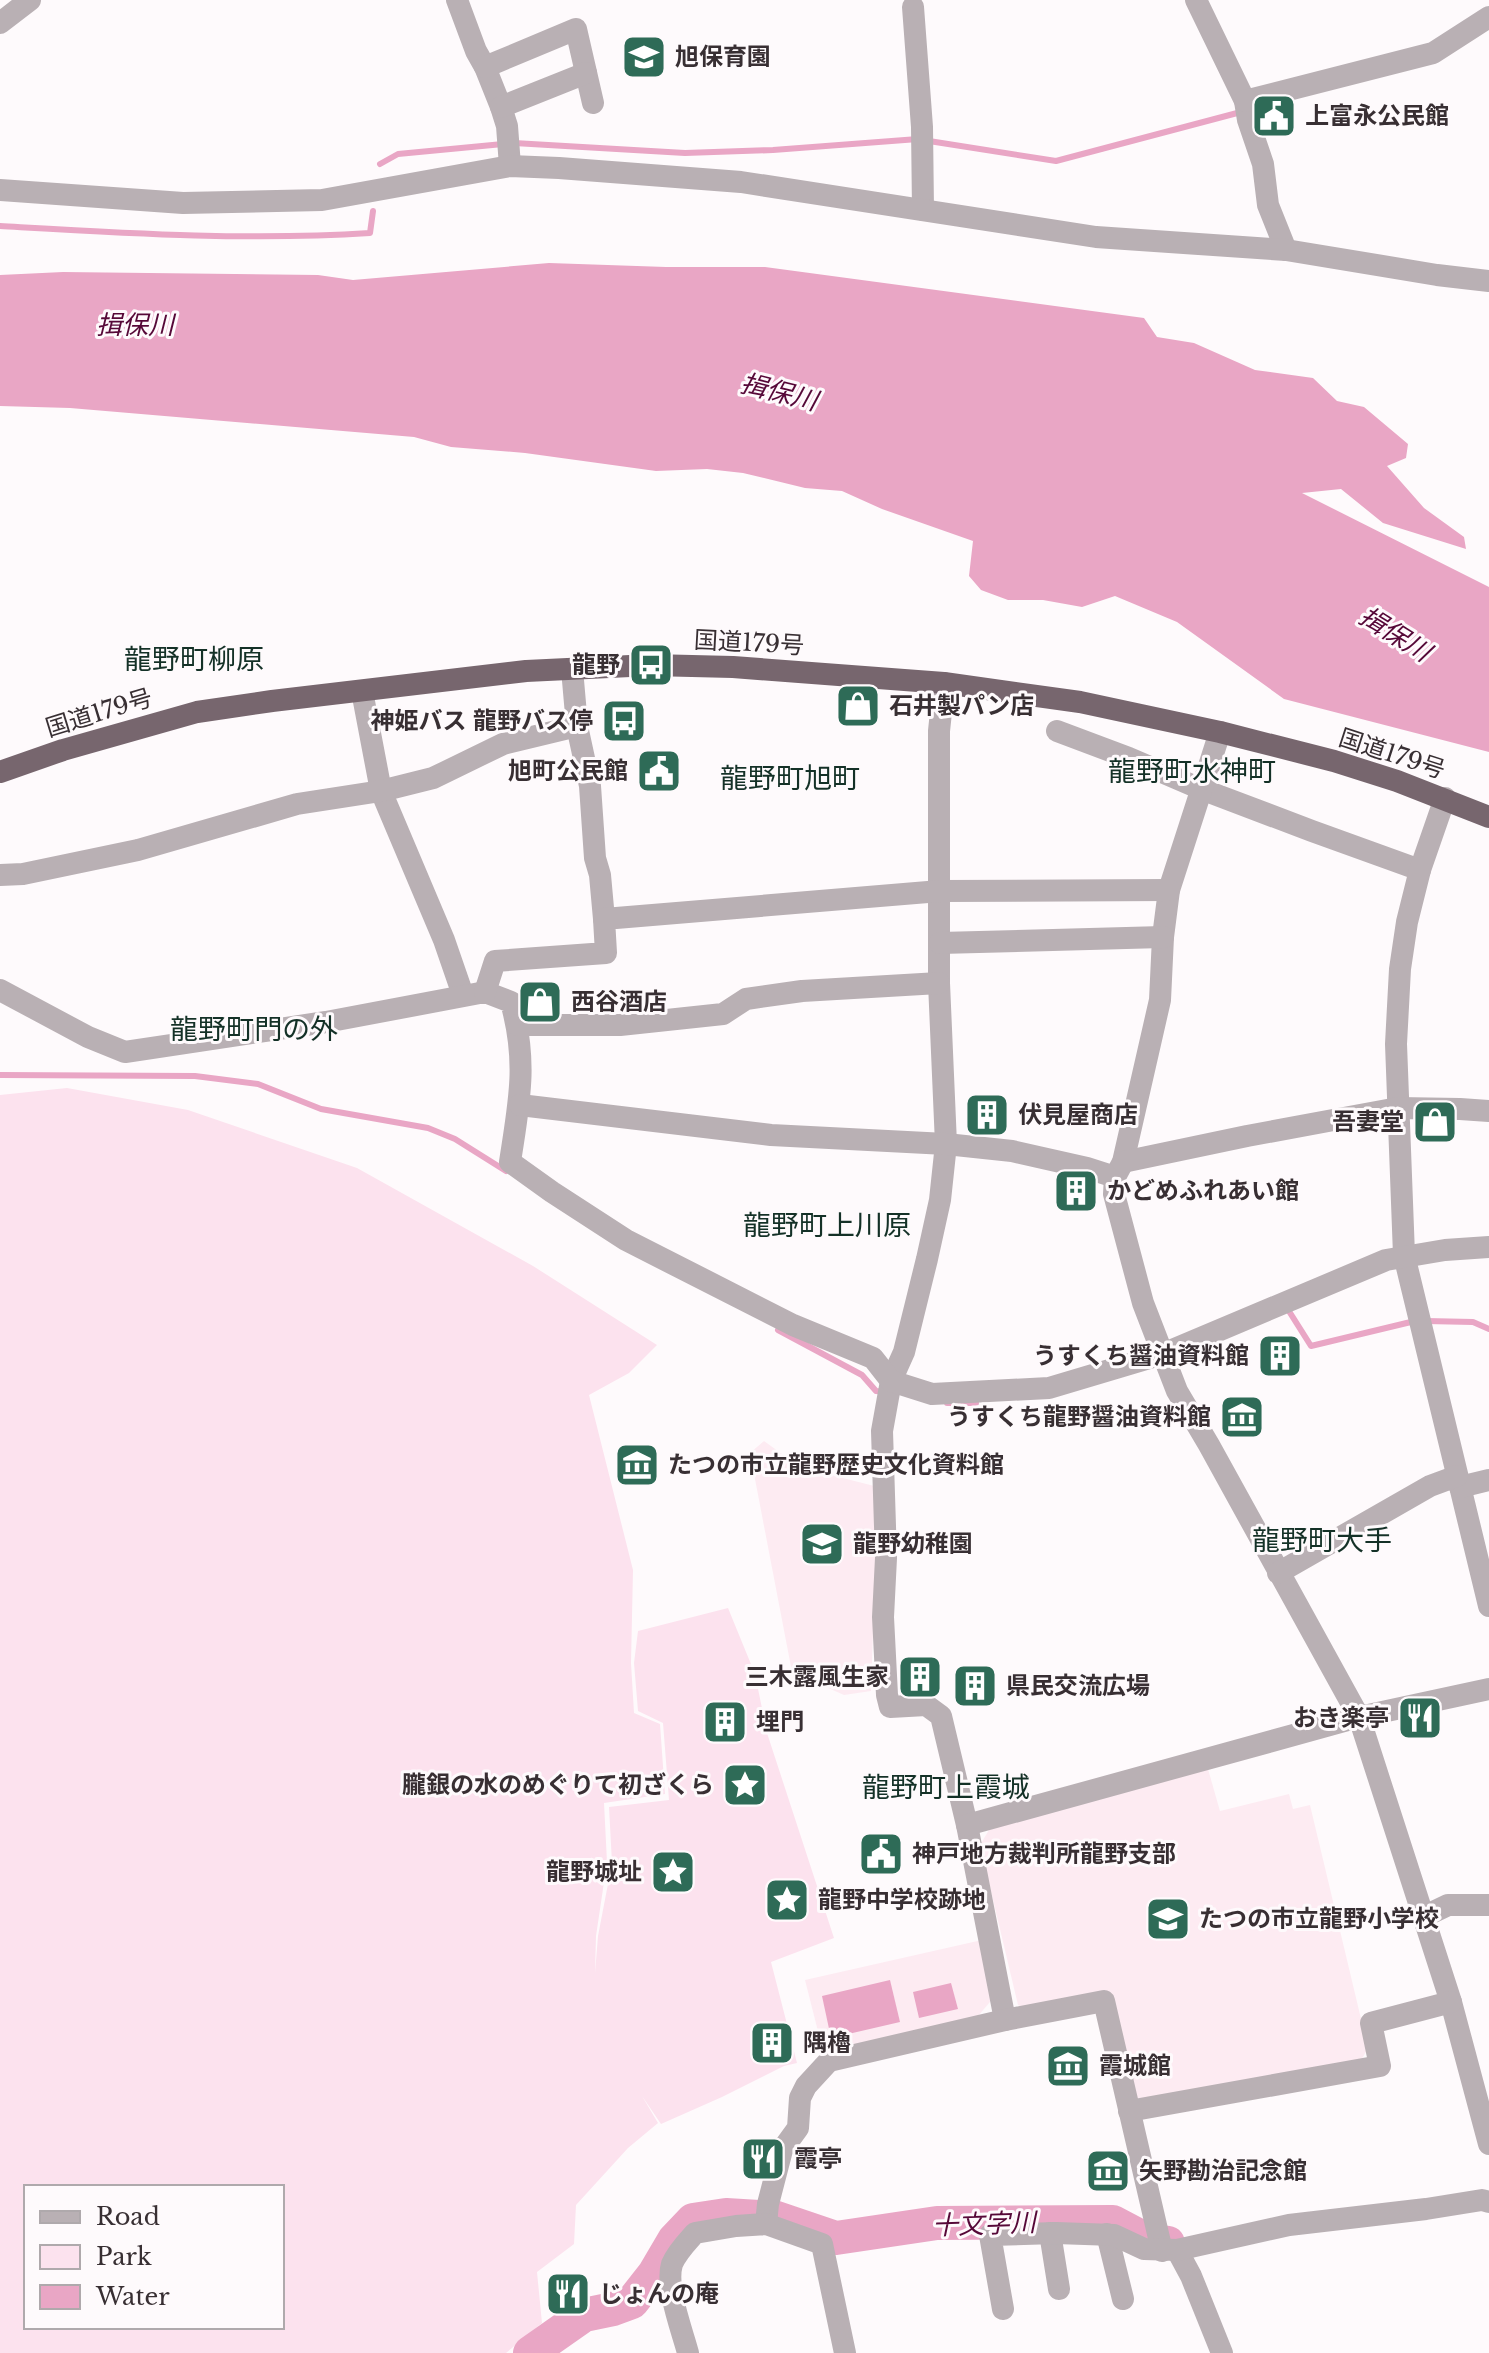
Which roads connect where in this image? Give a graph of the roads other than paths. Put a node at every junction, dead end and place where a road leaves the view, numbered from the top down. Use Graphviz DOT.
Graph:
graph roads {
  1 [pos="30,0"];
  2 [pos="457,0"];
  3 [pos="1196,0"];
  4 [pos="913,7"];
  5 [pos="1489,17"];
  6 [pos="0,23"];
  7 [pos="485,67"];
  8 [pos="586,73"];
  9 [pos="593,103"];
  10 [pos="1247,111"];
  11 [pos="504,117"];
  12 [pos="510,166"];
  13 [pos="0,190"];
  14 [pos="923,210"];
  15 [pos="1286,250"];
  16 [pos="1489,281"];
  17 [pos="572,669"];
  18 [pos="944,683"];
  19 [pos="362,691"];
  20 [pos="577,726"];
  21 [pos="1057,731"];
  22 [pos="1220,732"];
  23 [pos="0,772"];
  24 [pos="1201,789"];
  25 [pos="381,791"];
  26 [pos="1445,798"];
  27 [pos="1489,817"];
  28 [pos="1420,870"];
  29 [pos="0,875"];
  30 [pos="1169,890"];
  31 [pos="940,891"];
  32 [pos="604,919"];
  33 [pos="1163,937"];
  34 [pos="940,943"];
  35 [pos="939,983"];
  36 [pos="0,990"];
  37 [pos="474,994"];
  38 [pos="518,1025"];
  39 [pos="520,1105"];
  40 [pos="1398,1108"];
  41 [pos="1489,1111"];
  42 [pos="946,1144"];
  43 [pos="1119,1170"];
  44 [pos="1489,1247"];
  45 [pos="1404,1255"];
  46 [pos="1165,1360"];
  47 [pos="891,1381"];
  48 [pos="1489,1480"];
  49 [pos="1459,1482"];
  50 [pos="1278,1573"];
  51 [pos="1489,1606"];
  52 [pos="1489,1689"];
  53 [pos="1359,1717"];
  54 [pos="967,1825"];
  55 [pos="1489,1905"];
  56 [pos="1423,1917"];
  57 [pos="1451,2002"];
  58 [pos="1005,2020"];
  59 [pos="1129,2111"];
  60 [pos="1489,2144"];
  61 [pos="1489,2202"];
  62 [pos="767,2214"];
  63 [pos="1050,2233"];
  64 [pos="1107,2234"];
  65 [pos="1169,2250"];
  66 [pos="1059,2289"];
  67 [pos="1123,2299"];
  68 [pos="1003,2309"];
  69 [pos="1218,2352"];
  70 [pos="688,2353"];
  71 [pos="845,2353"];
  1 -- 6 [label="street"];
  2 -- 7 [label="street"];
  3 -- 10 [label="street"];
  4 -- 14 [label="street"];
  5 -- 10 [label="street"];
  7 -- 8 [label="street"];
  7 -- 11 [label="street"];
  8 -- 9 [label="street"];
  8 -- 11 [label="street"];
  10 -- 15 [label="street"];
  11 -- 12 [label="street"];
  12 -- 13 [label="street"];
  12 -- 14 [label="street"];
  14 -- 15 [label="street"];
  15 -- 16 [label="street"];
  17 -- 18 [label="highway, 国道179号"];
  17 -- 19 [label="highway, 国道179号"];
  17 -- 20 [label="street"];
  18 -- 22 [label="highway, 国道179号"];
  18 -- 31 [label="street"];
  19 -- 23 [label="highway, 国道179号"];
  19 -- 25 [label="street"];
  20 -- 25 [label="street"];
  20 -- 32 [label="street"];
  21 -- 24 [label="street"];
  22 -- 24 [label="street"];
  22 -- 26 [label="highway, 国道179号"];
  24 -- 28 [label="street"];
  24 -- 30 [label="street"];
  25 -- 29 [label="street"];
  25 -- 37 [label="street"];
  26 -- 27 [label="highway, 国道179号"];
  26 -- 28 [label="street"];
  28 -- 40 [label="street"];
  30 -- 31 [label="street"];
  30 -- 33 [label="street"];
  31 -- 32 [label="street"];
  31 -- 34 [label="street"];
  32 -- 37 [label="street"];
  33 -- 34 [label="street"];
  33 -- 43 [label="street"];
  34 -- 35 [label="street"];
  35 -- 38 [label="street"];
  35 -- 42 [label="street"];
  36 -- 37 [label="street"];
  37 -- 38 [label="street"];
  38 -- 39 [label="street"];
  39 -- 42 [label="street"];
  39 -- 47 [label="street"];
  40 -- 41 [label="street"];
  40 -- 43 [label="street"];
  40 -- 45 [label="street"];
  42 -- 43 [label="street"];
  42 -- 47 [label="street"];
  43 -- 46 [label="street"];
  44 -- 45 [label="street"];
  45 -- 46 [label="street"];
  45 -- 49 [label="street"];
  46 -- 47 [label="street"];
  46 -- 50 [label="street"];
  47 -- 54 [label="street"];
  48 -- 49 [label="street"];
  49 -- 50 [label="street"];
  49 -- 51 [label="street"];
  50 -- 53 [label="street"];
  52 -- 53 [label="street"];
  53 -- 54 [label="street"];
  53 -- 56 [label="street"];
  54 -- 58 [label="street"];
  55 -- 56 [label="street"];
  56 -- 57 [label="street"];
  57 -- 59 [label="street"];
  57 -- 60 [label="street"];
  58 -- 59 [label="street"];
  58 -- 62 [label="street"];
  59 -- 65 [label="street"];
  61 -- 65 [label="street"];
  62 -- 70 [label="street"];
  62 -- 71 [label="street"];
  63 -- 64 [label="street"];
  63 -- 66 [label="street"];
  63 -- 68 [label="street"];
  64 -- 65 [label="street"];
  64 -- 67 [label="street"];
  65 -- 69 [label="street"];
}
